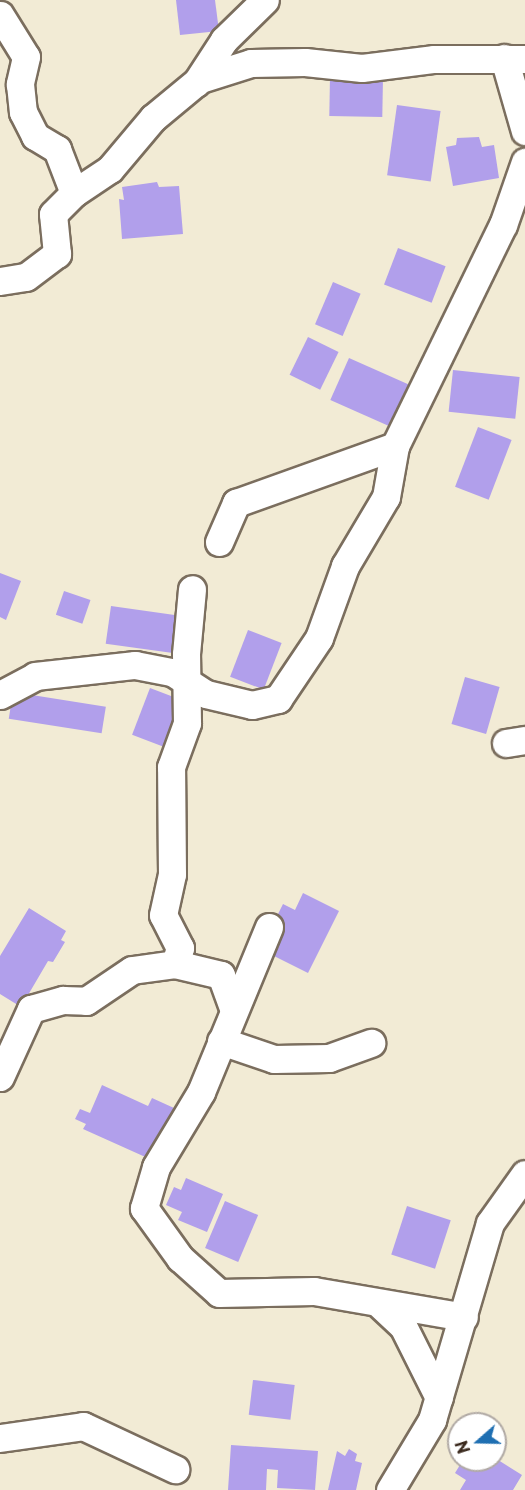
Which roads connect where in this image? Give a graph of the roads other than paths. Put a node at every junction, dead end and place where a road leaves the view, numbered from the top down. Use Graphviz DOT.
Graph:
graph roads {
  1 [pos="265,0"];
  2 [pos="0,15"];
  3 [pos="514,59"];
  4 [pos="196,82"];
  5 [pos="525,131"];
  6 [pos="525,162"];
  7 [pos="74,193"];
  8 [pos="0,281"];
  9 [pos="395,446"];
  10 [pos="219,542"];
  11 [pos="192,589"];
  12 [pos="186,681"];
  13 [pos="0,695"];
  14 [pos="269,927"];
  15 [pos="175,964"];
  16 [pos="233,1008"];
  17 [pos="221,1041"];
  18 [pos="371,1043"];
  19 [pos="0,1077"];
  20 [pos="525,1174"];
  21 [pos="378,1303"];
  22 [pos="464,1317"];
  23 [pos="439,1398"];
  24 [pos="0,1438"];
  25 [pos="175,1469"];
  26 [pos="390,1490"];
  1 -- 4 [label="street"];
  2 -- 7 [label="street"];
  3 -- 4 [label="street"];
  3 -- 5 [label="street"];
  4 -- 7 [label="street"];
  6 -- 9 [label="street"];
  7 -- 8 [label="street"];
  9 -- 10 [label="street"];
  9 -- 12 [label="street"];
  11 -- 12 [label="street"];
  12 -- 13 [label="street"];
  12 -- 15 [label="street"];
  14 -- 16 [label="street"];
  15 -- 16 [label="street"];
  15 -- 19 [label="street"];
  16 -- 17 [label="street"];
  17 -- 18 [label="street"];
  17 -- 21 [label="street"];
  20 -- 22 [label="street"];
  21 -- 22 [label="street"];
  21 -- 23 [label="street"];
  22 -- 23 [label="street"];
  23 -- 26 [label="street"];
  24 -- 25 [label="street"];
}
